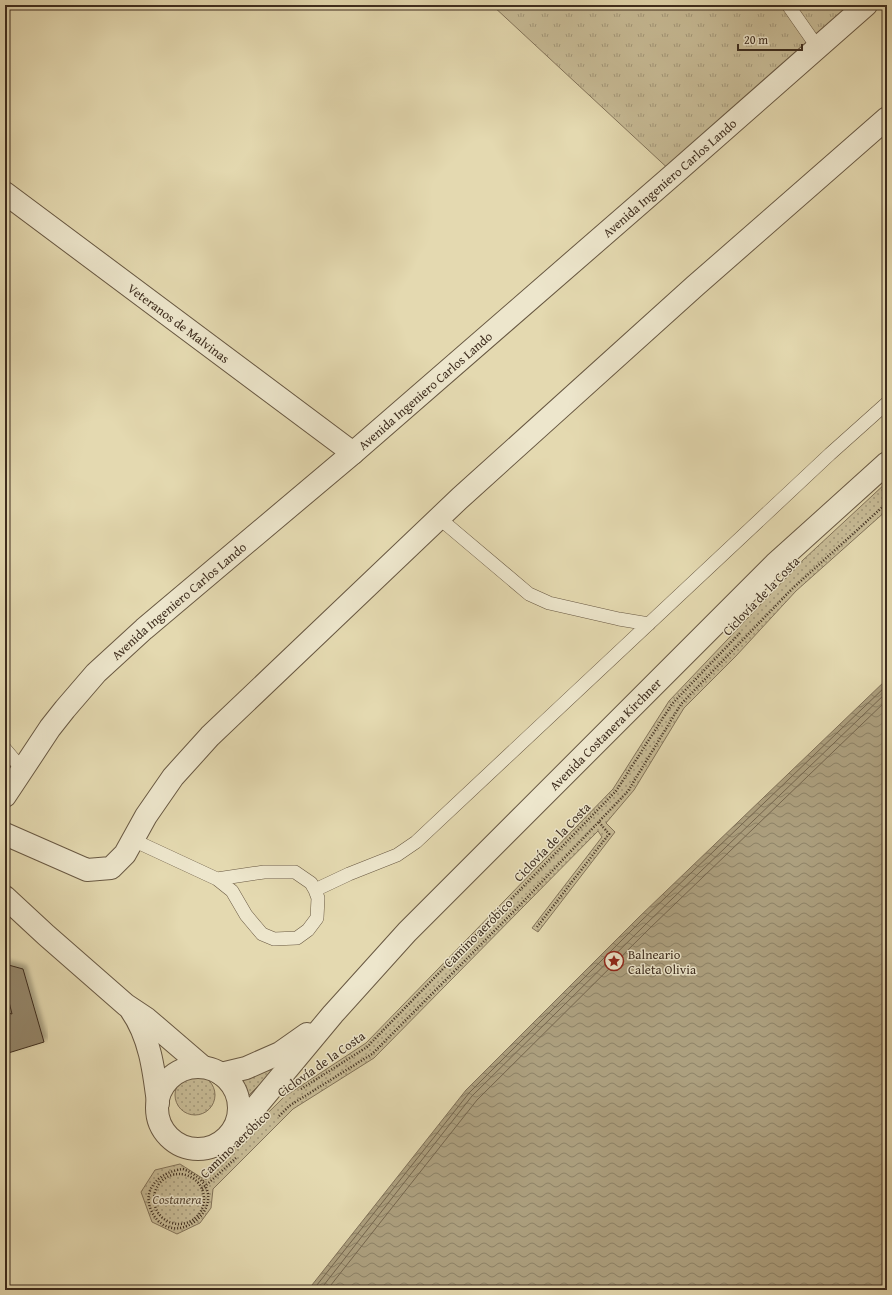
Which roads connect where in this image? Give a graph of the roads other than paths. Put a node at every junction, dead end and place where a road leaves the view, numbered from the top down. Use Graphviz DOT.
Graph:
graph roads {
  1 [pos="788,5"];
  2 [pos="866,5"];
  3 [pos="818,48"];
  4 [pos="887,118"];
  5 [pos="5,193"];
  6 [pos="887,403"];
  7 [pos="353,453"];
  8 [pos="887,463"];
  9 [pos="439,518"];
  10 [pos="649,624"];
  11 [pos="5,749"];
  12 [pos="22,769"];
  13 [pos="5,796"];
  14 [pos="5,834"];
  15 [pos="133,840"];
  16 [pos="217,879"];
  17 [pos="315,890"];
  18 [pos="5,897"];
  19 [pos="126,1005"];
  20 [pos="333,1014"];
  21 [pos="212,1071"];
  22 [pos="158,1103"];
  23 [pos="230,1144"];
  1 -- 3 [label="lane"];
  2 -- 3 [label="street, Avenida Ingeniero Carlos Lando"];
  3 -- 7 [label="street, Avenida Ingeniero Carlos Lando"];
  4 -- 9 [label="street"];
  5 -- 7 [label="street, Veteranos de Malvinas"];
  6 -- 10 [label="lane"];
  7 -- 12 [label="street, Avenida Ingeniero Carlos Lando"];
  8 -- 20 [label="street, Avenida Costanera Kirchner"];
  9 -- 10 [label="lane"];
  9 -- 15 [label="street"];
  10 -- 17 [label="lane"];
  11 -- 12 [label="lane"];
  12 -- 13 [label="street, Avenida Ingeniero Carlos Lando"];
  14 -- 15 [label="street"];
  15 -- 16 [label="lane"];
  16 -- 17 [label="lane"];
  16 -- 17 [label="lane"];
  18 -- 19 [label="street"];
  19 -- 21 [label="street"];
  19 -- 22 [label="street"];
  20 -- 21 [label="street"];
  20 -- 23 [label="street"];
  21 -- 22 [label="street"];
  21 -- 23 [label="street"];
  22 -- 23 [label="street"];
}
